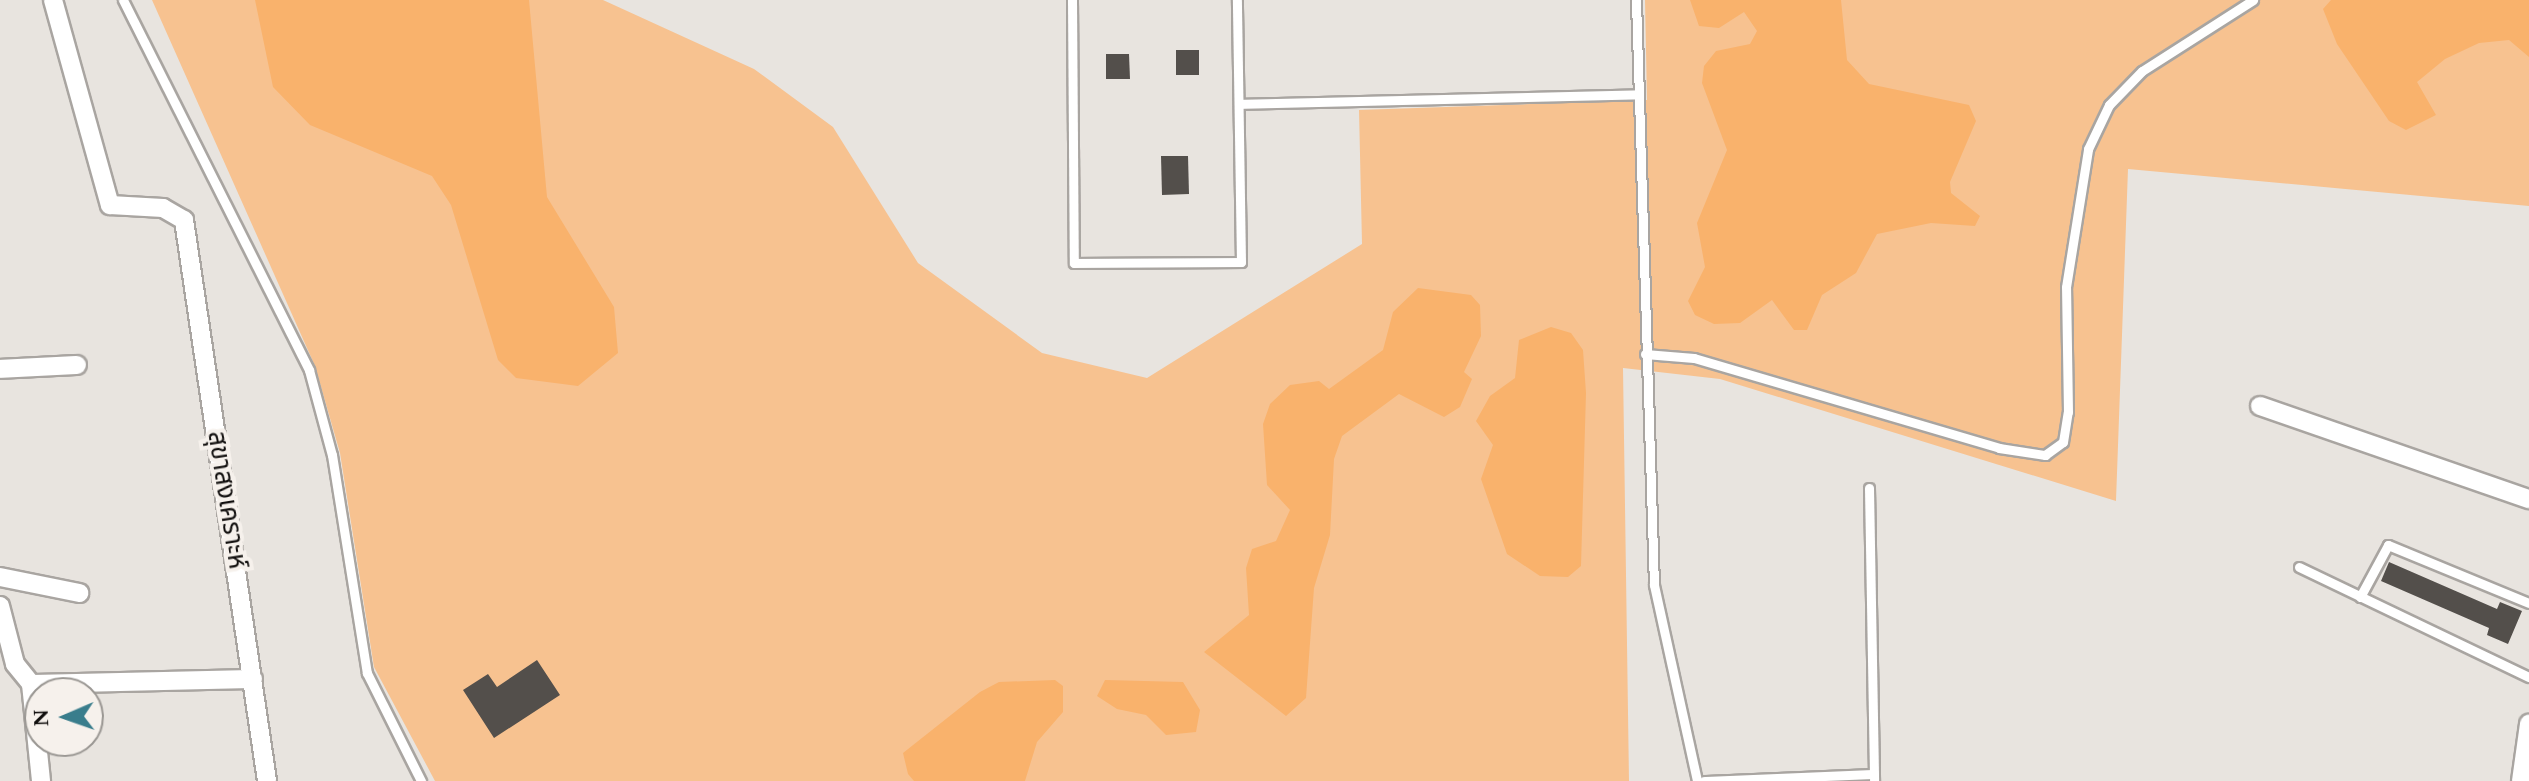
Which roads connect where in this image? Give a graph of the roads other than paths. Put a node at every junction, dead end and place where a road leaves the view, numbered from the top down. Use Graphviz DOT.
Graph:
graph roads {
  1 [pos="53,0"];
  2 [pos="123,0"];
  3 [pos="1072,0"];
  4 [pos="1237,0"];
  5 [pos="1636,0"];
  6 [pos="2253,0"];
  7 [pos="1638,94"];
  8 [pos="1239,104"];
  9 [pos="1645,354"];
  10 [pos="77,365"];
  11 [pos="0,369"];
  12 [pos="2260,406"];
  13 [pos="1869,488"];
  14 [pos="2529,499"];
  15 [pos="2299,567"];
  16 [pos="0,577"];
  17 [pos="79,593"];
  18 [pos="2360,597"];
  19 [pos="2529,603"];
  20 [pos="1,614"];
  21 [pos="25,677"];
  22 [pos="2529,677"];
  23 [pos="253,679"];
  24 [pos="104,682"];
  25 [pos="2529,724"];
  26 [pos="39,757"];
  27 [pos="414,776"];
  28 [pos="1874,777"];
  29 [pos="41,781"];
  30 [pos="267,781"];
  31 [pos="421,781"];
  32 [pos="1697,781"];
  33 [pos="1704,781"];
  34 [pos="2521,781"];
  1 -- 23 [label="street, สุขาสงเคราะห์"];
  2 -- 27 [label="lane"];
  3 -- 8 [label="lane"];
  4 -- 8 [label="lane"];
  5 -- 7 [label="lane"];
  6 -- 9 [label="lane"];
  7 -- 8 [label="lane"];
  7 -- 9 [label="lane"];
  9 -- 32 [label="lane"];
  10 -- 11 [label="street"];
  12 -- 14 [label="street"];
  13 -- 28 [label="lane"];
  15 -- 18 [label="lane"];
  16 -- 17 [label="street"];
  18 -- 19 [label="lane"];
  18 -- 22 [label="lane"];
  20 -- 21 [label="street"];
  23 -- 24 [label="street"];
  23 -- 30 [label="street, สุขาสงเคราะห์"];
  25 -- 34 [label="street"];
  26 -- 29 [label="street"];
  27 -- 31 [label="lane"];
  28 -- 33 [label="lane"];
}
